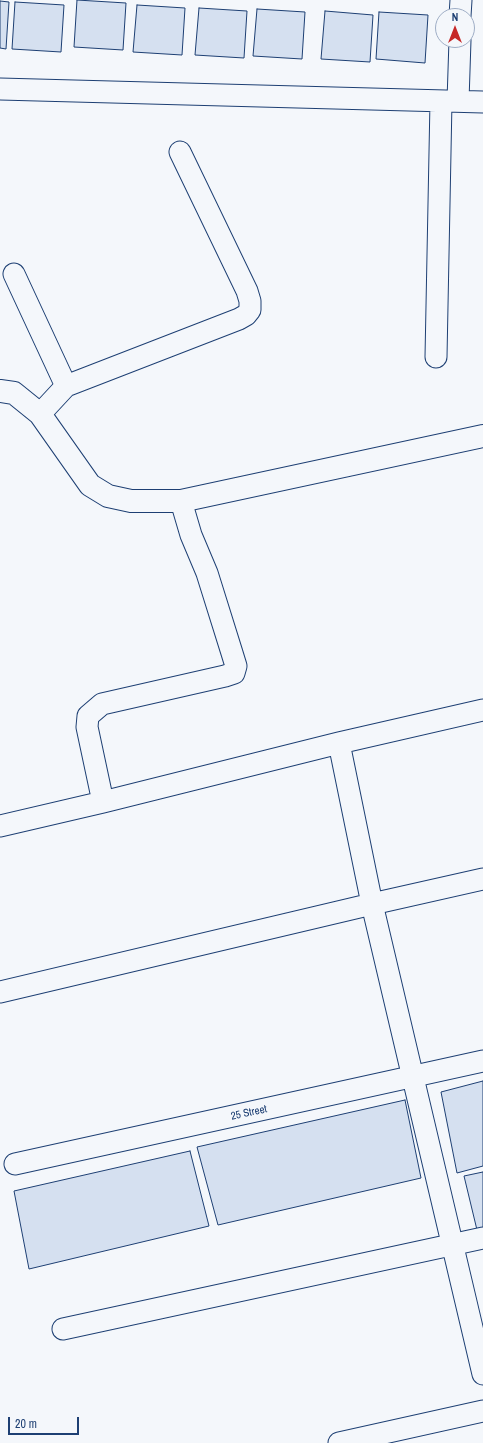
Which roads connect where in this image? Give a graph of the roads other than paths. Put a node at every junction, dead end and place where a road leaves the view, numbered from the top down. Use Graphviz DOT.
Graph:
graph roads {
  1 [pos="459,48"];
  2 [pos="0,89"];
  3 [pos="449,101"];
  4 [pos="483,102"];
  5 [pos="180,152"];
  6 [pos="14,274"];
  7 [pos="436,357"];
  8 [pos="66,386"];
  9 [pos="0,390"];
  10 [pos="40,414"];
  11 [pos="483,436"];
  12 [pos="181,501"];
  13 [pos="483,710"];
  14 [pos="339,743"];
  15 [pos="103,802"];
  16 [pos="0,826"];
  17 [pos="483,879"];
  18 [pos="372,904"];
  19 [pos="0,992"];
  20 [pos="483,1061"];
  21 [pos="413,1078"];
  22 [pos="15,1164"];
  23 [pos="483,1238"];
  24 [pos="453,1245"];
  25 [pos="63,1329"];
  26 [pos="483,1374"];
  27 [pos="483,1411"];
  28 [pos="339,1443"];
  1 -- 3 [label="street"];
  2 -- 3 [label="street"];
  3 -- 4 [label="street"];
  3 -- 7 [label="street"];
  5 -- 8 [label="street"];
  6 -- 8 [label="street"];
  8 -- 10 [label="street"];
  9 -- 10 [label="street"];
  10 -- 12 [label="street"];
  11 -- 12 [label="street"];
  12 -- 15 [label="street"];
  13 -- 14 [label="street"];
  14 -- 15 [label="street"];
  14 -- 18 [label="street"];
  15 -- 16 [label="street"];
  17 -- 18 [label="street"];
  18 -- 19 [label="street"];
  18 -- 21 [label="street"];
  20 -- 21 [label="street, 25 Street"];
  21 -- 22 [label="street, 25 Street"];
  21 -- 24 [label="street"];
  23 -- 24 [label="street"];
  24 -- 25 [label="street"];
  24 -- 26 [label="street"];
  27 -- 28 [label="street"];
}
